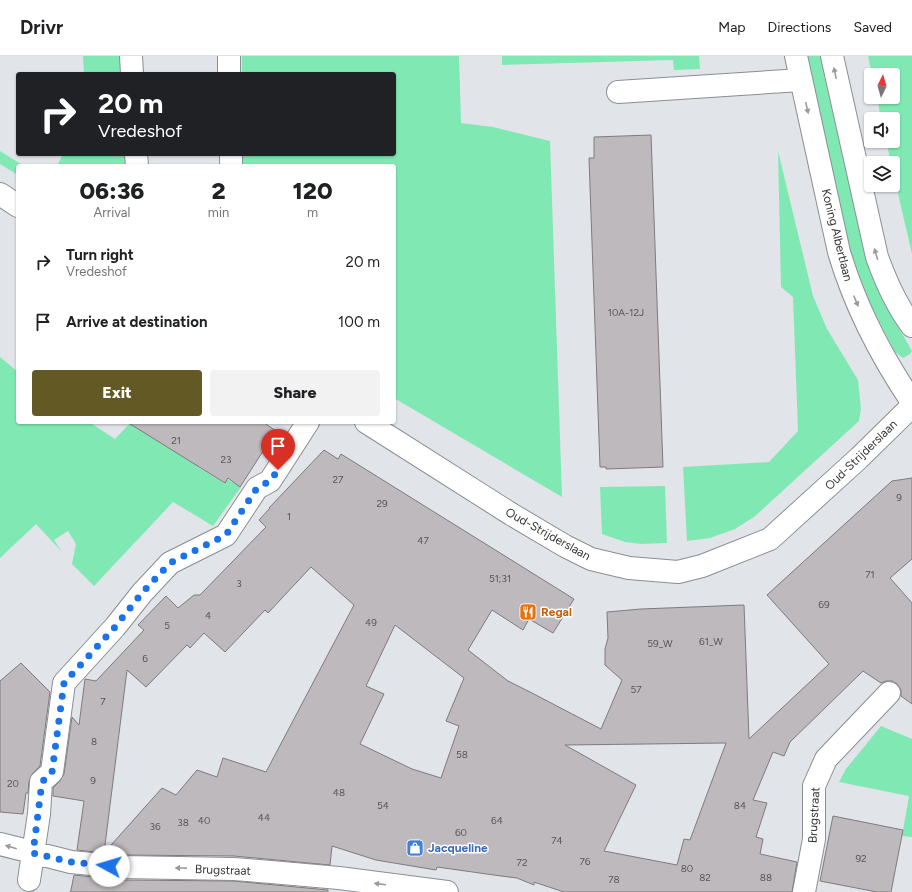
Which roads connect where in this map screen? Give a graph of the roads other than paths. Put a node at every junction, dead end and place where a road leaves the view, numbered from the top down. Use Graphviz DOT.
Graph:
graph roads {
  1 [pos="131,56"];
  2 [pos="229,56"];
  3 [pos="796,56"];
  4 [pos="832,56"];
  5 [pos="132,72"];
  6 [pos="230,72"];
  7 [pos="801,80"];
  8 [pos="618,92"];
  9 [pos="0,194"];
  10 [pos="16,205"];
  11 [pos="912,326"];
  12 [pos="912,402"];
  13 [pos="912,406"];
  14 [pos="307,424"];
  15 [pos="369,424"];
  16 [pos="889,693"];
  17 [pos="0,844"];
  18 [pos="33,853"];
  19 [pos="29,880"];
  20 [pos="447,892"];
  21 [pos="804,892"];
  1 -- 5 [label="street"];
  2 -- 6 [label="street"];
  3 -- 7 [label="street, Koning Albertlaan"];
  11 -- 4 [label="street, one-way"];
  7 -- 8 [label="street"];
  7 -- 12 [label="street, Koning Albertlaan, one-way"];
  9 -- 10 [label="street"];
  13 -- 15 [label="street, Oud-Strijderslaan"];
  14 -- 18 [label="street"];
  16 -- 21 [label="street, Brugstraat"];
  18 -- 17 [label="street, Brugstraat, one-way"];
  18 -- 19 [label="street"];
  20 -- 18 [label="street, Brugstraat, one-way"];
}
